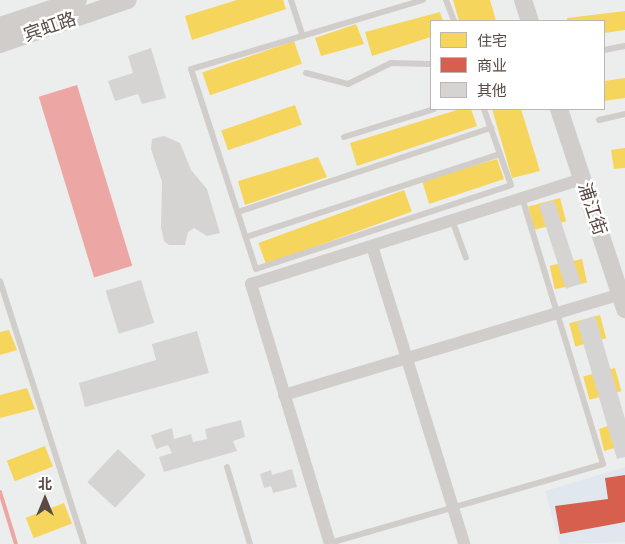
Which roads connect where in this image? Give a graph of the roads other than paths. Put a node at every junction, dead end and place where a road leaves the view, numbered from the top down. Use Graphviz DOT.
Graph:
graph roads {
  1 [pos="78,0"];
  2 [pos="128,0"];
  3 [pos="291,0"];
  4 [pos="423,0"];
  5 [pos="446,0"];
  6 [pos="523,0"];
  7 [pos="454,20"];
  8 [pos="530,20"];
  9 [pos="0,26"];
  10 [pos="303,36"];
  11 [pos="0,44"];
  12 [pos="625,46"];
  13 [pos="605,50"];
  14 [pos="430,64"];
  15 [pos="306,73"];
  16 [pos="431,110"];
  17 [pos="484,110"];
  18 [pos="559,110"];
  19 [pos="625,114"];
  20 [pos="599,120"];
  21 [pos="491,128"];
  22 [pos="344,137"];
  23 [pos="500,154"];
  24 [pos="582,179"];
  25 [pos="522,198"];
  26 [pos="238,212"];
  27 [pos="452,220"];
  28 [pos="246,237"];
  29 [pos="372,246"];
  30 [pos="466,258"];
  31 [pos="0,281"];
  32 [pos="623,302"];
  33 [pos="558,312"];
  34 [pos="406,358"];
  35 [pos="284,395"];
  36 [pos="227,467"];
  37 [pos="453,508"];
  38 [pos="84,544"];
  39 [pos="250,544"];
  40 [pos="330,544"];
  41 [pos="464,544"];
  1 -- 9 [label="street, 宾虹路"];
  2 -- 11 [label="street, 宾虹路"];
  3 -- 10 [label="lane"];
  4 -- 10 [label="lane"];
  5 -- 7 [label="lane"];
  6 -- 8 [label="street"];
  10 -- 26 [label="lane"];
  12 -- 13 [label="lane"];
  14 -- 15 [label="lane"];
  16 -- 22 [label="lane"];
  17 -- 21 [label="lane"];
  18 -- 24 [label="street, 浦江街"];
  19 -- 20 [label="lane"];
  21 -- 23 [label="lane"];
  21 -- 26 [label="lane"];
  23 -- 28 [label="lane"];
  23 -- 28 [label="lane"];
  24 -- 25 [label="street"];
  24 -- 32 [label="street, 浦江街"];
  25 -- 27 [label="street"];
  25 -- 33 [label="lane"];
  26 -- 28 [label="lane"];
  27 -- 29 [label="street"];
  27 -- 30 [label="lane"];
  29 -- 34 [label="street"];
  29 -- 35 [label="street"];
  31 -- 38 [label="lane"];
  32 -- 33 [label="street"];
  33 -- 34 [label="street"];
  33 -- 37 [label="lane"];
  34 -- 35 [label="street"];
  34 -- 37 [label="street"];
  35 -- 40 [label="street"];
  36 -- 39 [label="lane"];
  37 -- 40 [label="lane"];
  37 -- 41 [label="street"];
}
